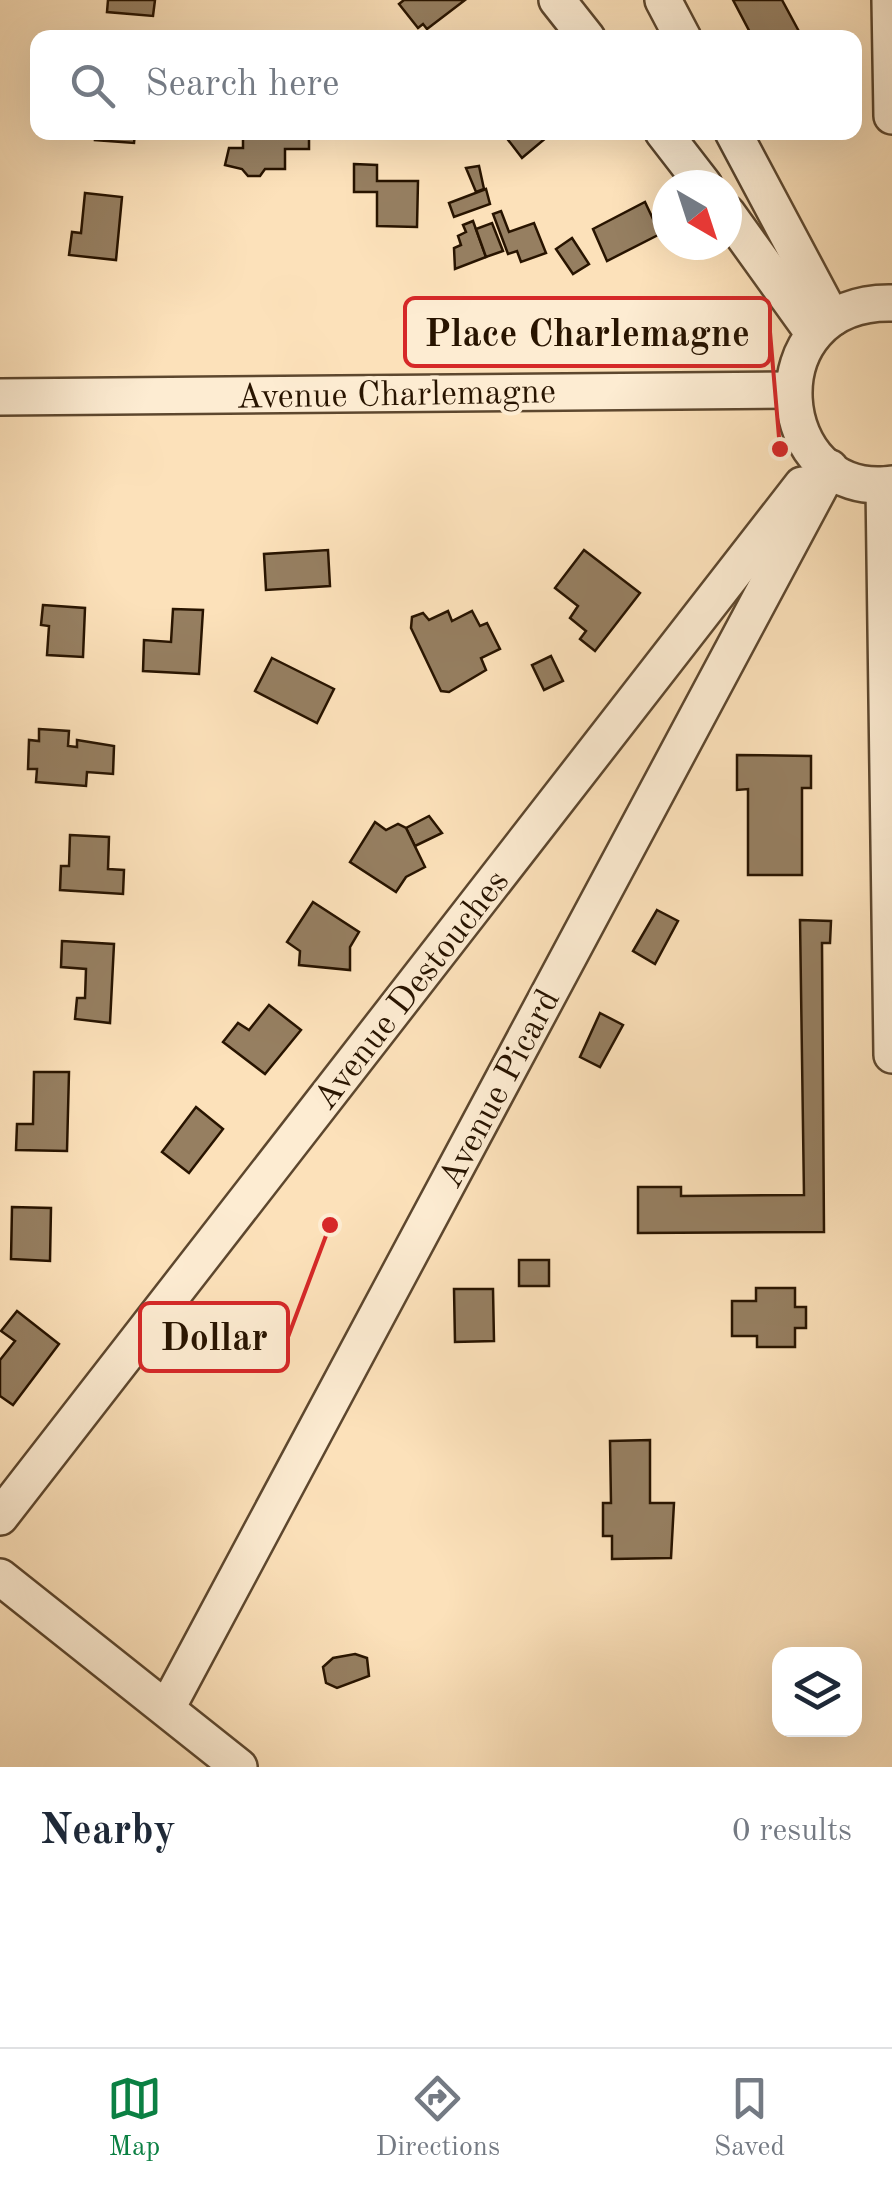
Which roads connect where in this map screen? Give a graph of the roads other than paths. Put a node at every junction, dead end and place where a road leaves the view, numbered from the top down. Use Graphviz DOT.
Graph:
graph roads {
  1 [pos="557,0"];
  2 [pos="663,0"];
  3 [pos="890,0"];
  4 [pos="581,30"];
  5 [pos="678,30"];
  6 [pos="892,116"];
  7 [pos="668,140"];
  8 [pos="737,140"];
  9 [pos="692,170"];
  10 [pos="742,232"];
  11 [pos="892,303"];
  12 [pos="823,326"];
  13 [pos="792,390"];
  14 [pos="0,397"];
  15 [pos="825,464"];
  16 [pos="888,484"];
  17 [pos="892,1055"];
  18 [pos="0,1517"];
  19 [pos="0,1577"];
  20 [pos="167,1708"];
  21 [pos="240,1767"];
  1 -- 4 [label="street"];
  2 -- 5 [label="street"];
  3 -- 6 [label="street"];
  7 -- 9 [label="street"];
  8 -- 12 [label="street"];
  10 -- 12 [label="street"];
  11 -- 12 [label="street"];
  12 -- 13 [label="street"];
  13 -- 14 [label="street, Avenue Charlemagne"];
  13 -- 15 [label="street"];
  15 -- 16 [label="street"];
  15 -- 18 [label="street, Avenue Destouches"];
  15 -- 20 [label="street, Avenue Picard"];
  16 -- 17 [label="street"];
  19 -- 20 [label="street"];
  20 -- 21 [label="street"];
}
